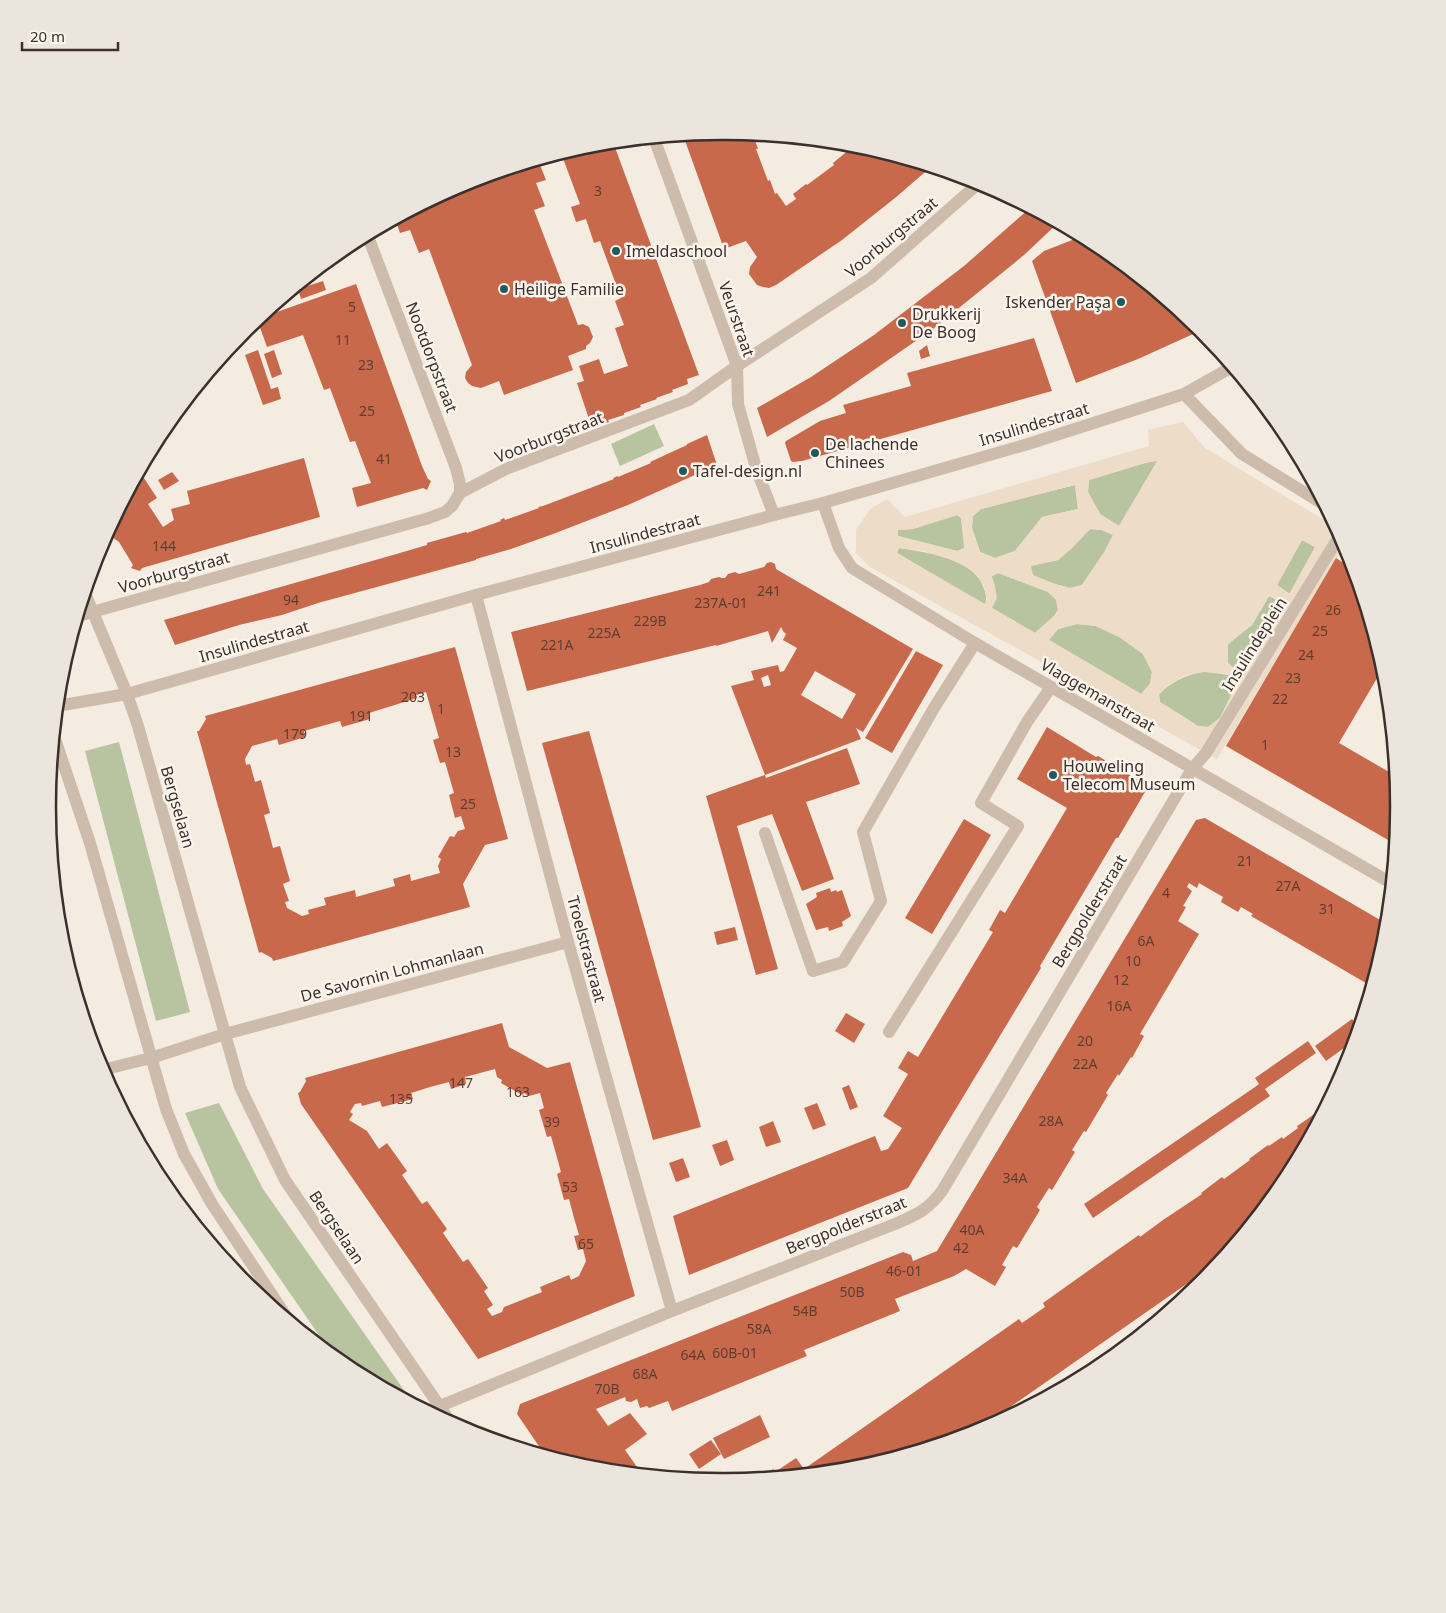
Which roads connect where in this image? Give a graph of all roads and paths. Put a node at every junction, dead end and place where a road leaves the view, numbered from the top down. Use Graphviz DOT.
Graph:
graph roads {
  1 [pos="656,143"];
  2 [pos="972,189"];
  3 [pos="370,242"];
  4 [pos="737,366"];
  5 [pos="1227,370"];
  6 [pos="1184,394"];
  7 [pos="460,493"];
  8 [pos="1314,498"];
  9 [pos="823,503"];
  10 [pos="774,515"];
  11 [pos="1335,543"];
  12 [pos="476,595"];
  13 [pos="89,603"];
  14 [pos="92,612"];
  15 [pos="85,614"];
  16 [pos="975,643"];
  17 [pos="1050,687"];
  18 [pos="127,694"];
  19 [pos="64,705"];
  20 [pos="59,751"];
  21 [pos="1192,769"];
  22 [pos="765,834"];
  23 [pos="1385,880"];
  24 [pos="568,942"];
  25 [pos="890,1032"];
  26 [pos="225,1034"];
  27 [pos="151,1058"];
  28 [pos="110,1068"];
  29 [pos="277,1302"];
  30 [pos="672,1311"];
  31 [pos="440,1406"];
  32 [pos="443,1411"];
  1 -- 4 [label="street, Veurstraat"];
  2 -- 4 [label="street, Voorburgstraat"];
  3 -- 7 [label="street, Nootdorpstraat"];
  4 -- 7 [label="street, Voorburgstraat"];
  4 -- 10 [label="street, Veurstraat"];
  5 -- 6 [label="street, Insulindestraat"];
  6 -- 8 [label="street"];
  6 -- 9 [label="street, Insulindestraat"];
  7 -- 14 [label="street, Voorburgstraat"];
  9 -- 10 [label="street, Insulindestraat"];
  9 -- 16 [label="street, Vlaggemanstraat"];
  10 -- 12 [label="street, Insulindestraat"];
  11 -- 21 [label="street, Insulindeplein"];
  12 -- 18 [label="street, Insulindestraat"];
  12 -- 24 [label="street, Troelstrastraat"];
  13 -- 14 [label="street, Bergselaan"];
  14 -- 15 [label="street, Voorburgstraat"];
  14 -- 18 [label="street, Bergselaan"];
  16 -- 17 [label="street, Vlaggemanstraat"];
  16 -- 22 [label="street"];
  17 -- 21 [label="street, Vlaggemanstraat"];
  17 -- 25 [label="street"];
  18 -- 19 [label="street, Insulindestraat"];
  18 -- 26 [label="street, Bergselaan"];
  20 -- 27 [label="street"];
  21 -- 23 [label="street, Vlaggemanstraat"];
  21 -- 30 [label="street, Bergpolderstraat"];
  24 -- 26 [label="street, De Savornin Lohmanlaan"];
  24 -- 30 [label="street, Troelstrastraat"];
  26 -- 27 [label="street"];
  26 -- 31 [label="street, Bergselaan"];
  27 -- 28 [label="street"];
  27 -- 29 [label="street"];
  30 -- 31 [label="street, Bergpolderstraat"];
  31 -- 32 [label="street, Bergselaan"];
}
